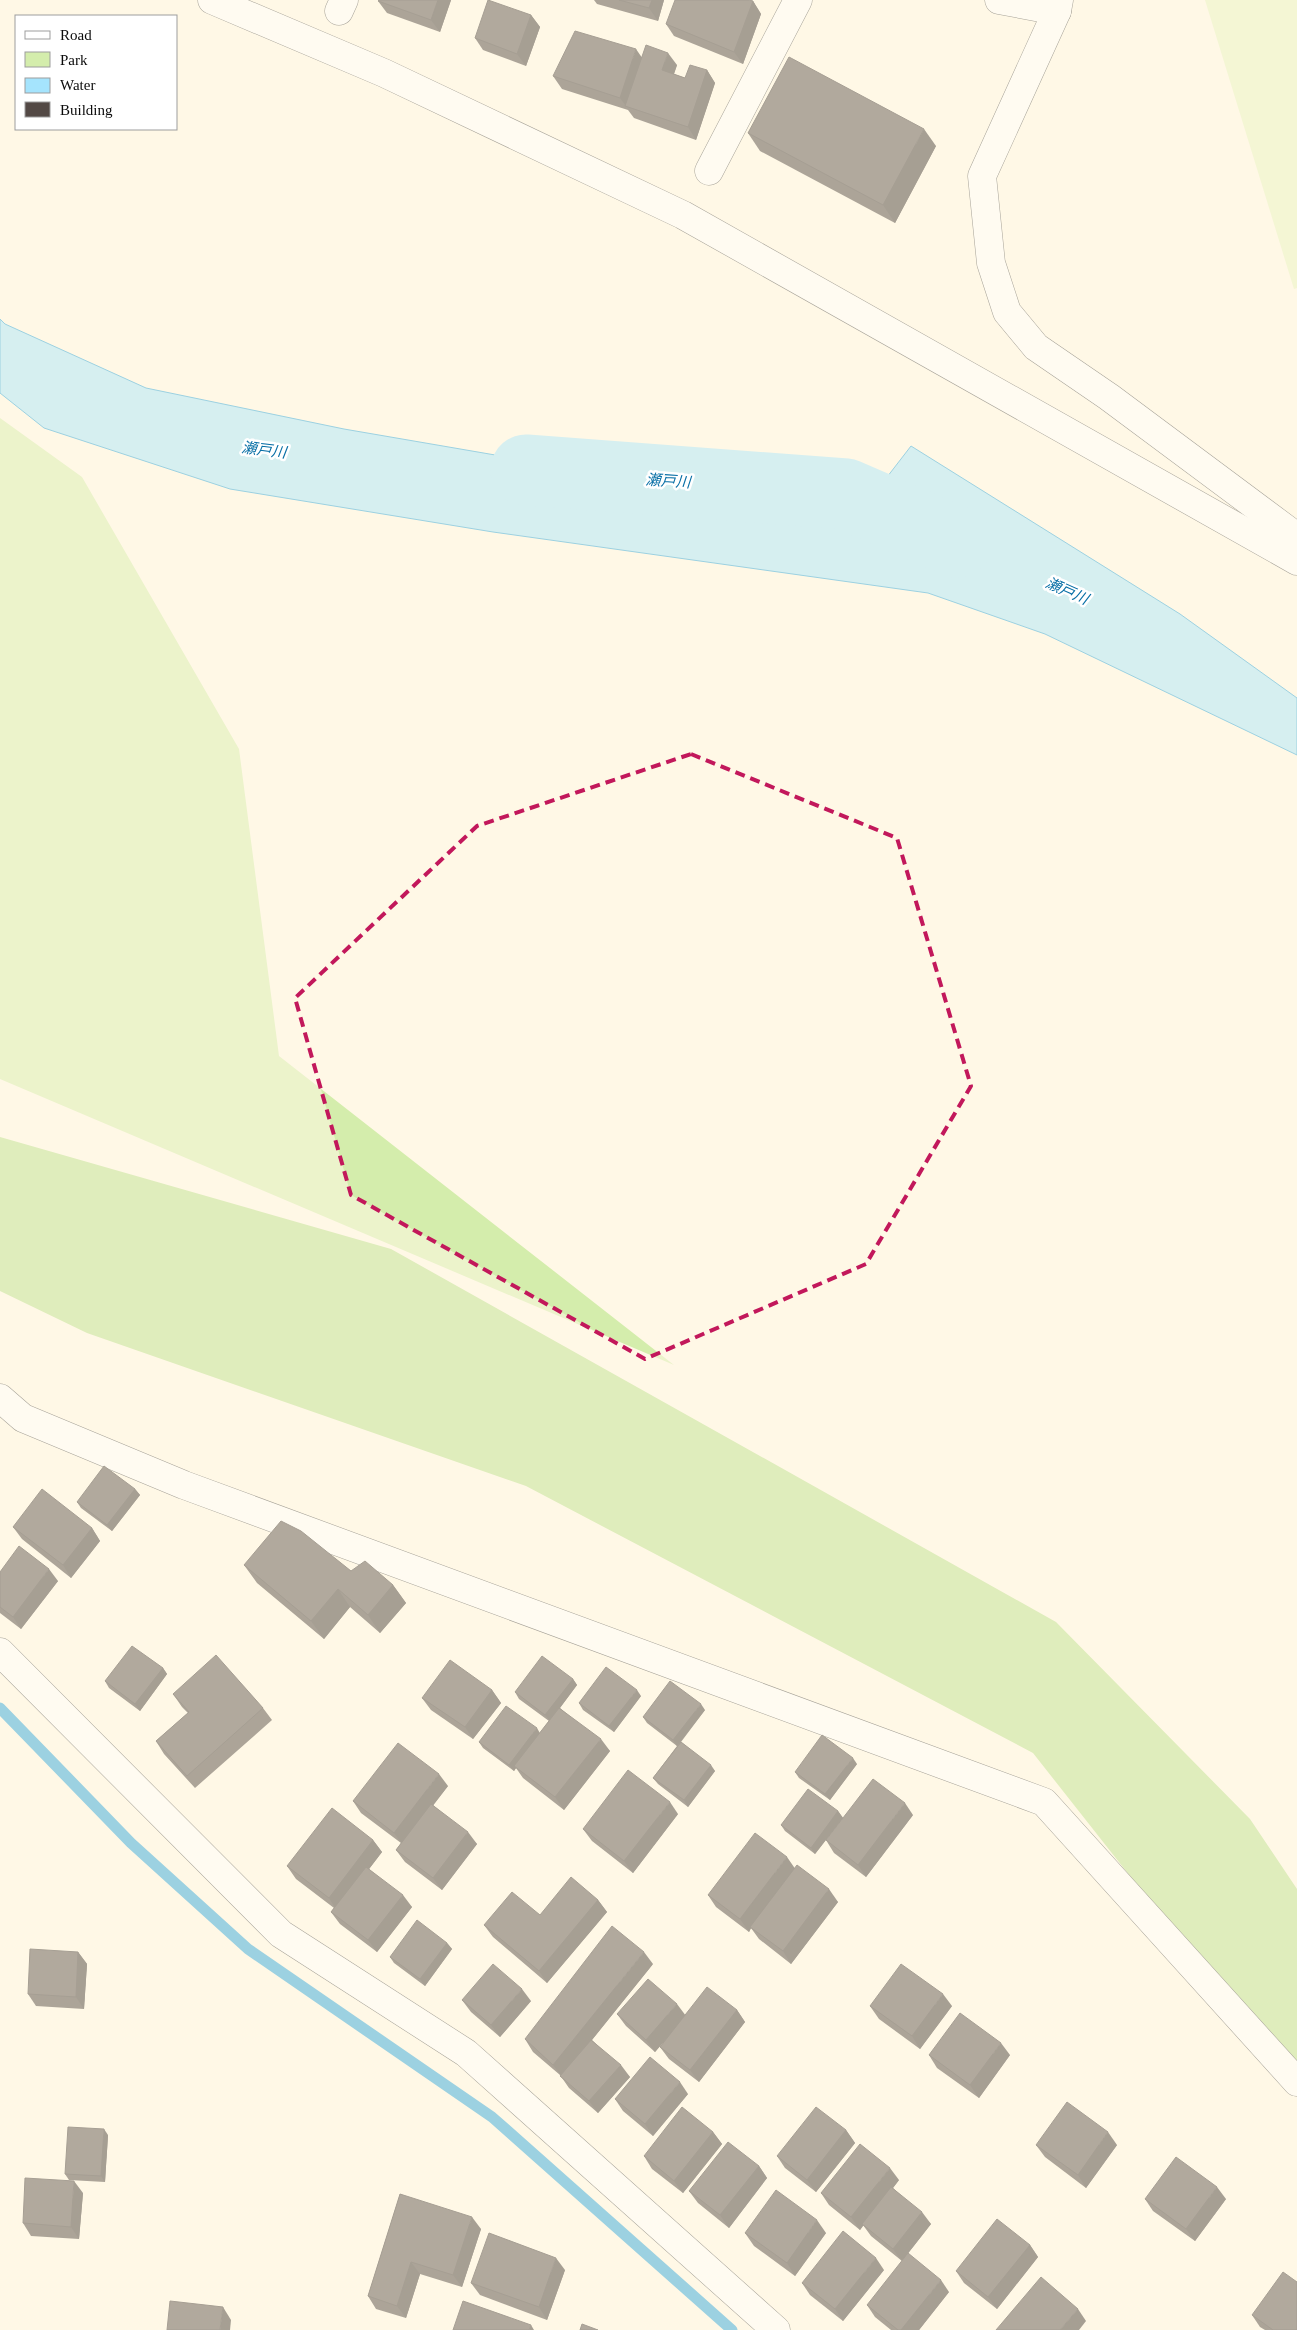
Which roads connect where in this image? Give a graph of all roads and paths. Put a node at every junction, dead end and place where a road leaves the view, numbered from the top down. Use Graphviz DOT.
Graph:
graph roads {
  1 [pos="212,0"];
  2 [pos="798,0"];
  3 [pos="999,0"];
  4 [pos="1058,6"];
  5 [pos="709,171"];
  6 [pos="1297,537"];
  7 [pos="1297,561"];
  8 [pos="0,1398"];
  9 [pos="0,1652"];
  10 [pos="1297,2082"];
  11 [pos="776,2330"];
  1 -- 7 [label="street"];
  2 -- 5 [label="street"];
  3 -- 4 [label="street"];
  4 -- 6 [label="street"];
  8 -- 10 [label="street"];
  9 -- 11 [label="street"];
}
